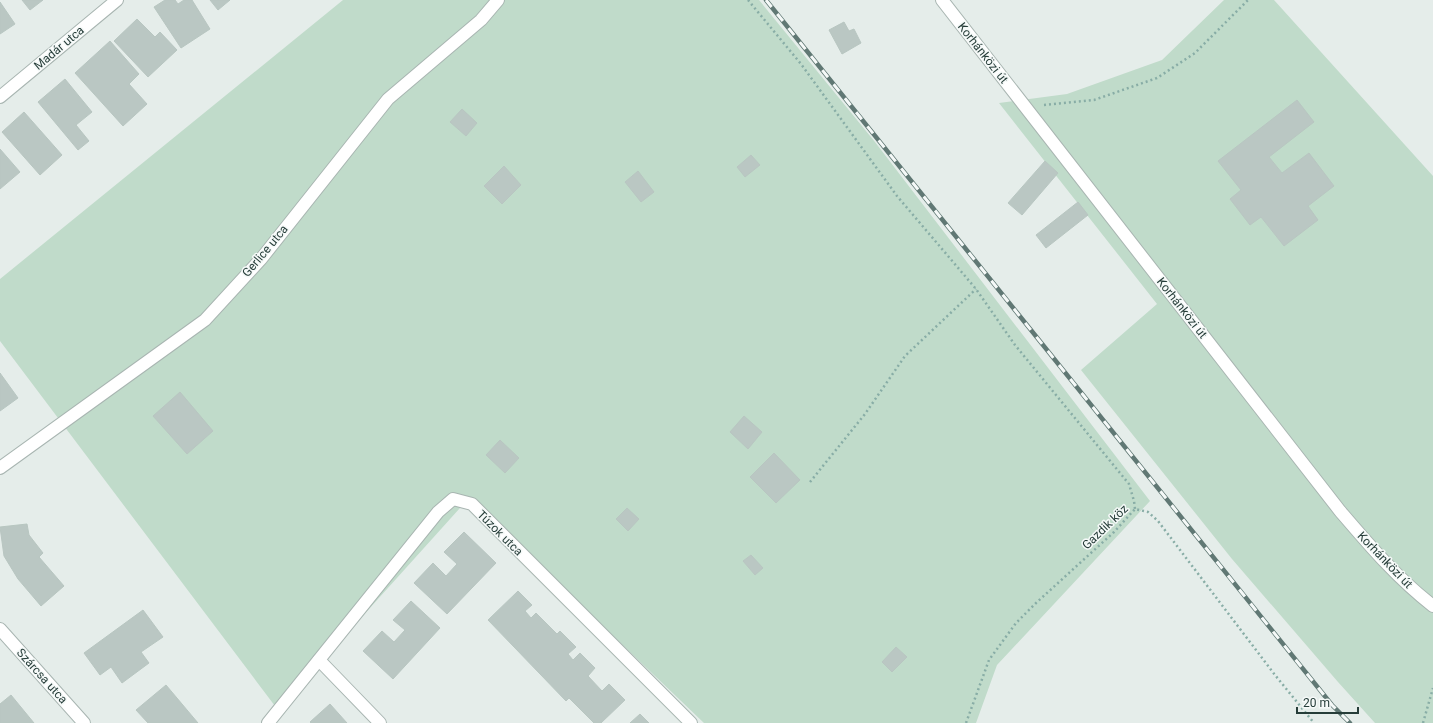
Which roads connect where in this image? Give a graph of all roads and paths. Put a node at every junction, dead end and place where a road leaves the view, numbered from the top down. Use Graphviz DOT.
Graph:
graph roads {
  1 [pos="117,0"];
  2 [pos="498,0"];
  3 [pos="748,0"];
  4 [pos="942,0"];
  5 [pos="1248,0"];
  6 [pos="0,97"];
  7 [pos="1025,107"];
  8 [pos="976,289"];
  9 [pos="0,468"];
  10 [pos="810,482"];
  11 [pos="1135,509"];
  12 [pos="1433,606"];
  13 [pos="0,629"];
  14 [pos="319,660"];
  15 [pos="1433,688"];
  16 [pos="84,723"];
  17 [pos="268,723"];
  18 [pos="380,723"];
  19 [pos="691,723"];
  20 [pos="966,723"];
  21 [pos="1314,723"];
  22 [pos="1423,723"];
  1 -- 6 [label="street, Madár utca"];
  2 -- 9 [label="street, Gerlice utca"];
  3 -- 8 [label="path"];
  4 -- 7 [label="street, Korhánközi út"];
  5 -- 7 [label="path"];
  7 -- 12 [label="street, Korhánközi út"];
  8 -- 10 [label="path"];
  8 -- 11 [label="path"];
  11 -- 20 [label="path, Gazdik köz"];
  11 -- 21 [label="path, Gazdik köz"];
  13 -- 16 [label="street, Szárcsa utca"];
  14 -- 17 [label="street, Túzok utca"];
  14 -- 18 [label="street"];
  14 -- 19 [label="street, Túzok utca"];
  15 -- 22 [label="path"];
}
